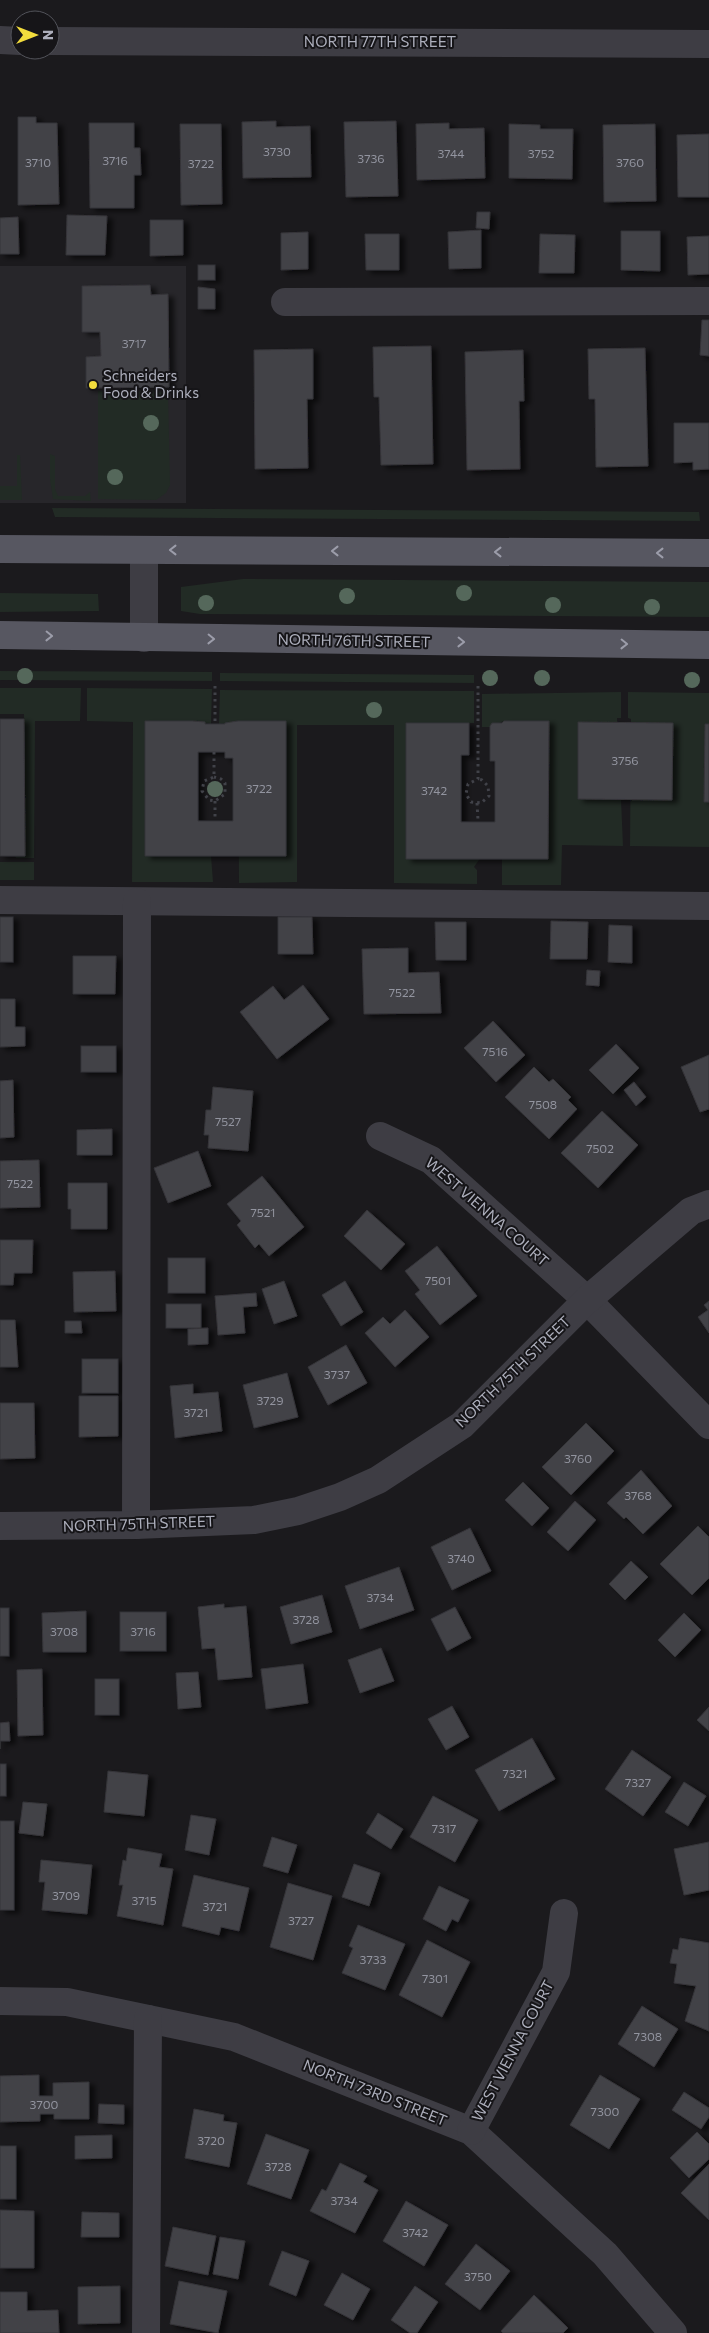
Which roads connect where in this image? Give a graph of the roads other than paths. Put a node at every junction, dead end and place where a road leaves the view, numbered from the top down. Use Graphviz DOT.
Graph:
graph roads {
  1 [pos="60,41"];
  2 [pos="709,44"];
  3 [pos="709,301"];
  4 [pos="285,302"];
  5 [pos="0,549"];
  6 [pos="144,550"];
  7 [pos="709,553"];
  8 [pos="0,635"];
  9 [pos="144,638"];
  10 [pos="709,645"];
  11 [pos="0,900"];
  12 [pos="137,902"];
  13 [pos="709,906"];
  14 [pos="380,1136"];
  15 [pos="709,1204"];
  16 [pos="586,1300"];
  17 [pos="709,1425"];
  18 [pos="136,1525"];
  19 [pos="0,1526"];
  20 [pos="564,1913"];
  21 [pos="0,2001"];
  22 [pos="148,2019"];
  23 [pos="471,2131"];
  24 [pos="146,2333"];
  25 [pos="674,2333"];
  1 -- 2 [label="street, NORTH 77TH STREET"];
  3 -- 4 [label="street"];
  5 -- 6 [label="main road"];
  7 -- 6 [label="main road, one-way"];
  6 -- 9 [label="street"];
  8 -- 9 [label="main road, NORTH 76TH STREET, one-way"];
  9 -- 10 [label="main road, NORTH 76TH STREET, one-way"];
  11 -- 12 [label="street"];
  12 -- 13 [label="street"];
  12 -- 18 [label="street"];
  14 -- 16 [label="street, WEST VIENNA COURT"];
  15 -- 16 [label="street, NORTH 75TH STREET"];
  16 -- 17 [label="street, WEST VIENNA COURT"];
  16 -- 18 [label="street, NORTH 75TH STREET"];
  18 -- 19 [label="street, NORTH 75TH STREET"];
  20 -- 23 [label="street, WEST VIENNA COURT"];
  21 -- 22 [label="street, NORTH 73RD STREET"];
  22 -- 23 [label="street, NORTH 73RD STREET"];
  22 -- 24 [label="street"];
  23 -- 25 [label="street, NORTH 73RD STREET"];
}
